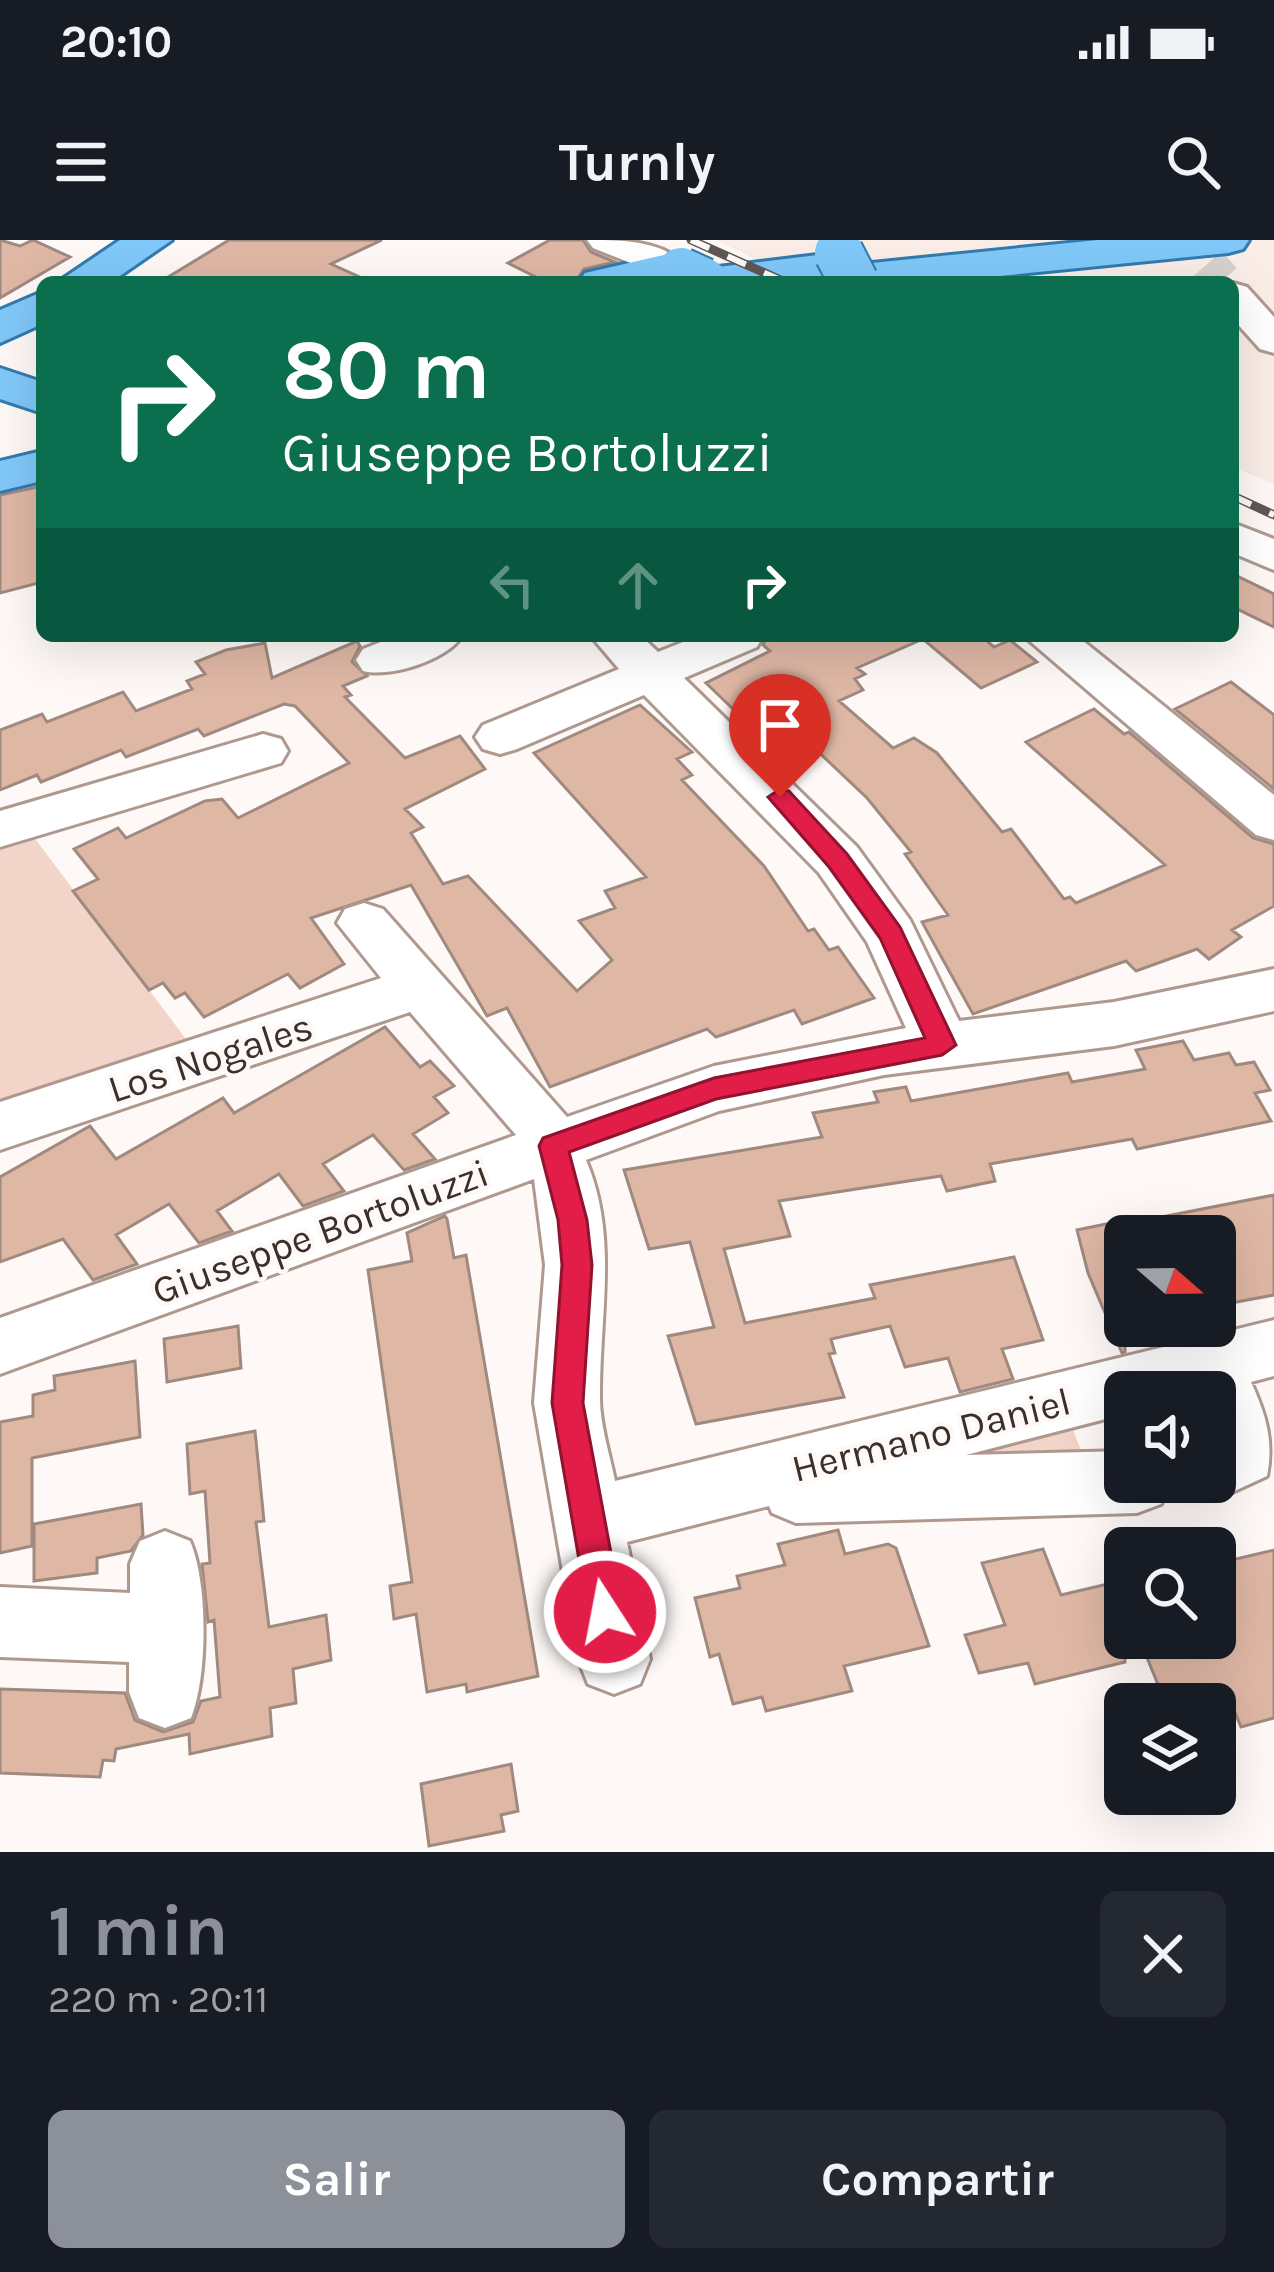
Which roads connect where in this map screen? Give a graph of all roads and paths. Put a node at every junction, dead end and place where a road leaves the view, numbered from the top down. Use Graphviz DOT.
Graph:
graph roads {
  1 [pos="151,240"];
  2 [pos="189,240"];
  3 [pos="606,240"];
  4 [pos="921,240"];
  5 [pos="1090,247"];
  6 [pos="1207,250"];
  7 [pos="834,272"];
  8 [pos="90,276"];
  9 [pos="129,276"];
  10 [pos="688,276"];
  11 [pos="999,276"];
  12 [pos="1239,302"];
  13 [pos="36,308"];
  14 [pos="0,329"];
  15 [pos="36,330"];
  16 [pos="1274,340"];
  17 [pos="0,351"];
  18 [pos="0,382"];
  19 [pos="36,397"];
  20 [pos="36,408"];
  21 [pos="0,411"];
  22 [pos="36,444"];
  23 [pos="0,452"];
  24 [pos="36,467"];
  25 [pos="0,476"];
  26 [pos="1239,539"];
  27 [pos="1274,556"];
  28 [pos="424,642"];
  29 [pos="620,642"];
  30 [pos="726,642"];
  31 [pos="1054,642"];
  32 [pos="380,660"];
  33 [pos="652,673"];
  34 [pos="500,737"];
  35 [pos="262,751"];
  36 [pos="1274,822"];
  37 [pos="0,829"];
  38 [pos="364,923"];
  39 [pos="420,987"];
  40 [pos="1273,992"];
  41 [pos="942,1045"];
  42 [pos="0,1126"];
  43 [pos="553,1146"];
  44 [pos="0,1346"];
  45 [pos="1274,1348"];
  46 [pos="1210,1364"];
  47 [pos="1213,1371"];
  48 [pos="1072,1398"];
  49 [pos="1236,1422"];
  50 [pos="1104,1454"];
  51 [pos="1236,1458"];
  52 [pos="1104,1483"];
  53 [pos="720,1487"];
  54 [pos="587,1520"];
  55 [pos="0,1622"];
  56 [pos="165,1629"];
  57 [pos="614,1659"];
  1 -- 8 [label="main road"];
  2 -- 9 [label="main road"];
  3 -- 10 [label="street"];
  4 -- 7 [label="main road"];
  5 -- 6 [label="main road"];
  5 -- 7 [label="main road"];
  5 -- 10 [label="main road"];
  5 -- 11 [label="main road"];
  12 -- 16 [label="street"];
  13 -- 14 [label="main road"];
  15 -- 17 [label="main road"];
  18 -- 19 [label="main road"];
  20 -- 21 [label="main road"];
  22 -- 23 [label="main road"];
  24 -- 25 [label="main road"];
  26 -- 27 [label="street"];
  28 -- 32 [label="street"];
  29 -- 33 [label="street"];
  30 -- 33 [label="street"];
  31 -- 36 [label="street"];
  33 -- 34 [label="street"];
  33 -- 41 [label="street"];
  35 -- 37 [label="street"];
  38 -- 39 [label="street"];
  39 -- 42 [label="street, Los Nogales"];
  39 -- 43 [label="street"];
  40 -- 41 [label="street, Giuseppe Bortoluzzi"];
  41 -- 43 [label="street, Giuseppe Bortoluzzi"];
  43 -- 44 [label="street, Giuseppe Bortoluzzi"];
  43 -- 54 [label="street"];
  45 -- 46 [label="street, Hermano Daniel"];
  46 -- 47 [label="street"];
  46 -- 48 [label="street, Hermano Daniel"];
  48 -- 50 [label="street"];
  48 -- 53 [label="street, Hermano Daniel"];
  49 -- 51 [label="street"];
  52 -- 53 [label="street"];
  53 -- 54 [label="street, Hermano Daniel"];
  54 -- 57 [label="street"];
  55 -- 56 [label="street"];
}
